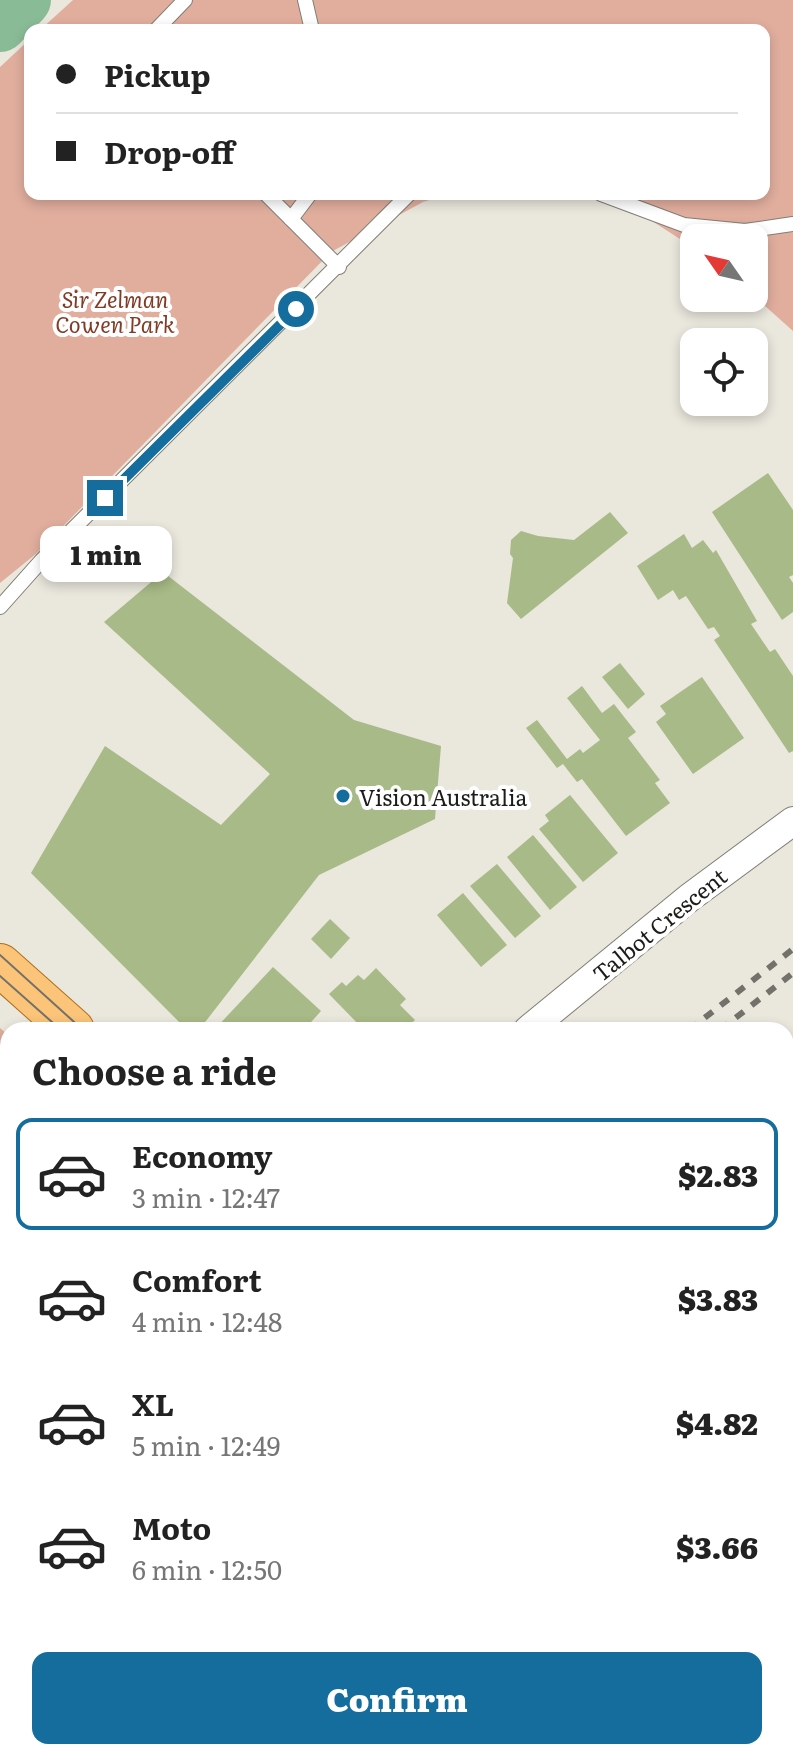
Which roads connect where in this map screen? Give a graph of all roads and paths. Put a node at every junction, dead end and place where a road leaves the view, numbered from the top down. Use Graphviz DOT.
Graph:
graph roads {
  1 [pos="185,0"];
  2 [pos="305,0"];
  3 [pos="162,24"];
  4 [pos="311,24"];
  5 [pos="272,200"];
  6 [pos="305,200"];
  7 [pos="403,200"];
  8 [pos="617,200"];
  9 [pos="291,219"];
  10 [pos="793,224"];
  11 [pos="339,267"];
  12 [pos="0,607"];
  13 [pos="793,821"];
  14 [pos="0,965"];
  15 [pos="64,1022"];
  16 [pos="538,1022"];
  1 -- 3 [label="lane"];
  2 -- 4 [label="lane"];
  5 -- 9 [label="lane"];
  6 -- 9 [label="lane"];
  7 -- 11 [label="lane"];
  8 -- 10 [label="lane"];
  9 -- 11 [label="lane"];
  11 -- 12 [label="lane"];
  13 -- 16 [label="street, Talbot Crescent"];
  14 -- 15 [label="main road"];
}
